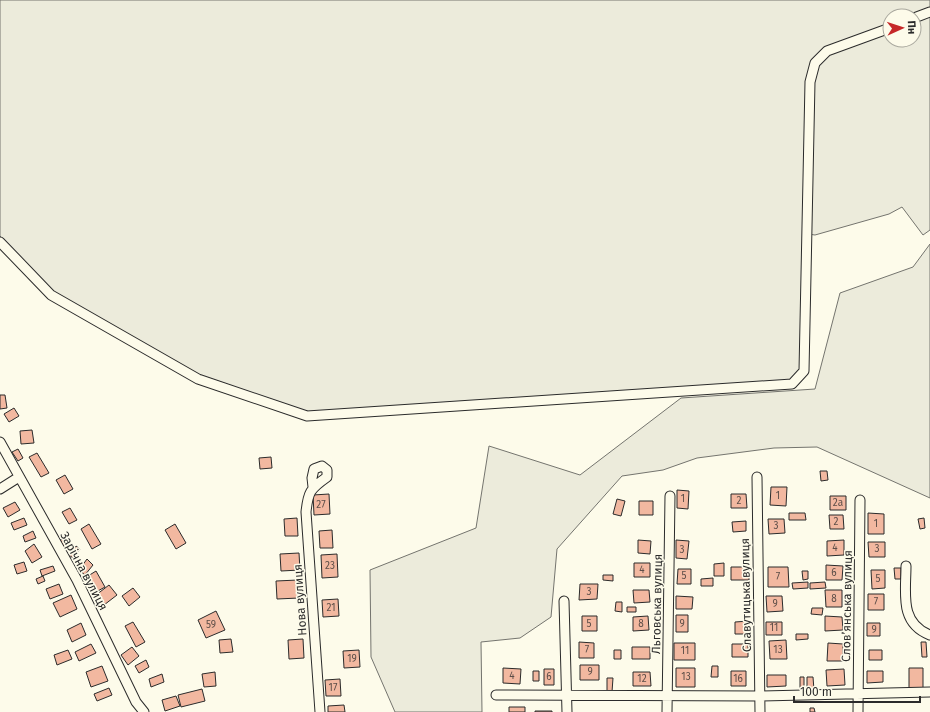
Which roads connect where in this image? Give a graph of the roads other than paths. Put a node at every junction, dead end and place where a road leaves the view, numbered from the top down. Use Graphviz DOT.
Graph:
graph roads {
  1 [pos="882,31"];
  2 [pos="0,242"];
  3 [pos="0,442"];
  4 [pos="18,477"];
  5 [pos="757,477"];
  6 [pos="313,487"];
  7 [pos="0,489"];
  8 [pos="670,496"];
  9 [pos="860,500"];
  10 [pos="906,566"];
  11 [pos="564,601"];
  12 [pos="930,634"];
  13 [pos="930,692"];
  14 [pos="668,694"];
  15 [pos="858,694"];
  16 [pos="496,695"];
  17 [pos="567,695"];
  18 [pos="760,696"];
  19 [pos="144,712"];
  20 [pos="320,712"];
  21 [pos="567,712"];
  22 [pos="667,712"];
  23 [pos="760,712"];
  24 [pos="858,712"];
  1 -- 2 [label="street"];
  3 -- 4 [label="street, Зарічна вулиця"];
  4 -- 7 [label="street"];
  4 -- 19 [label="street, Зарічна вулиця"];
  5 -- 18 [label="street, Славутицька вулиця"];
  6 -- 20 [label="street, Нова вулиця"];
  8 -- 14 [label="street, Льговська вулиця"];
  9 -- 15 [label="street, Словʼянська вулиця"];
  10 -- 12 [label="street"];
  11 -- 17 [label="street"];
  13 -- 15 [label="street"];
  14 -- 17 [label="street"];
  14 -- 18 [label="street"];
  14 -- 22 [label="street, Льговська вулиця"];
  15 -- 18 [label="street"];
  15 -- 24 [label="street, Словʼянська вулиця"];
  16 -- 17 [label="street"];
  17 -- 21 [label="street"];
  18 -- 23 [label="street, Славутицька вулиця"];
}
